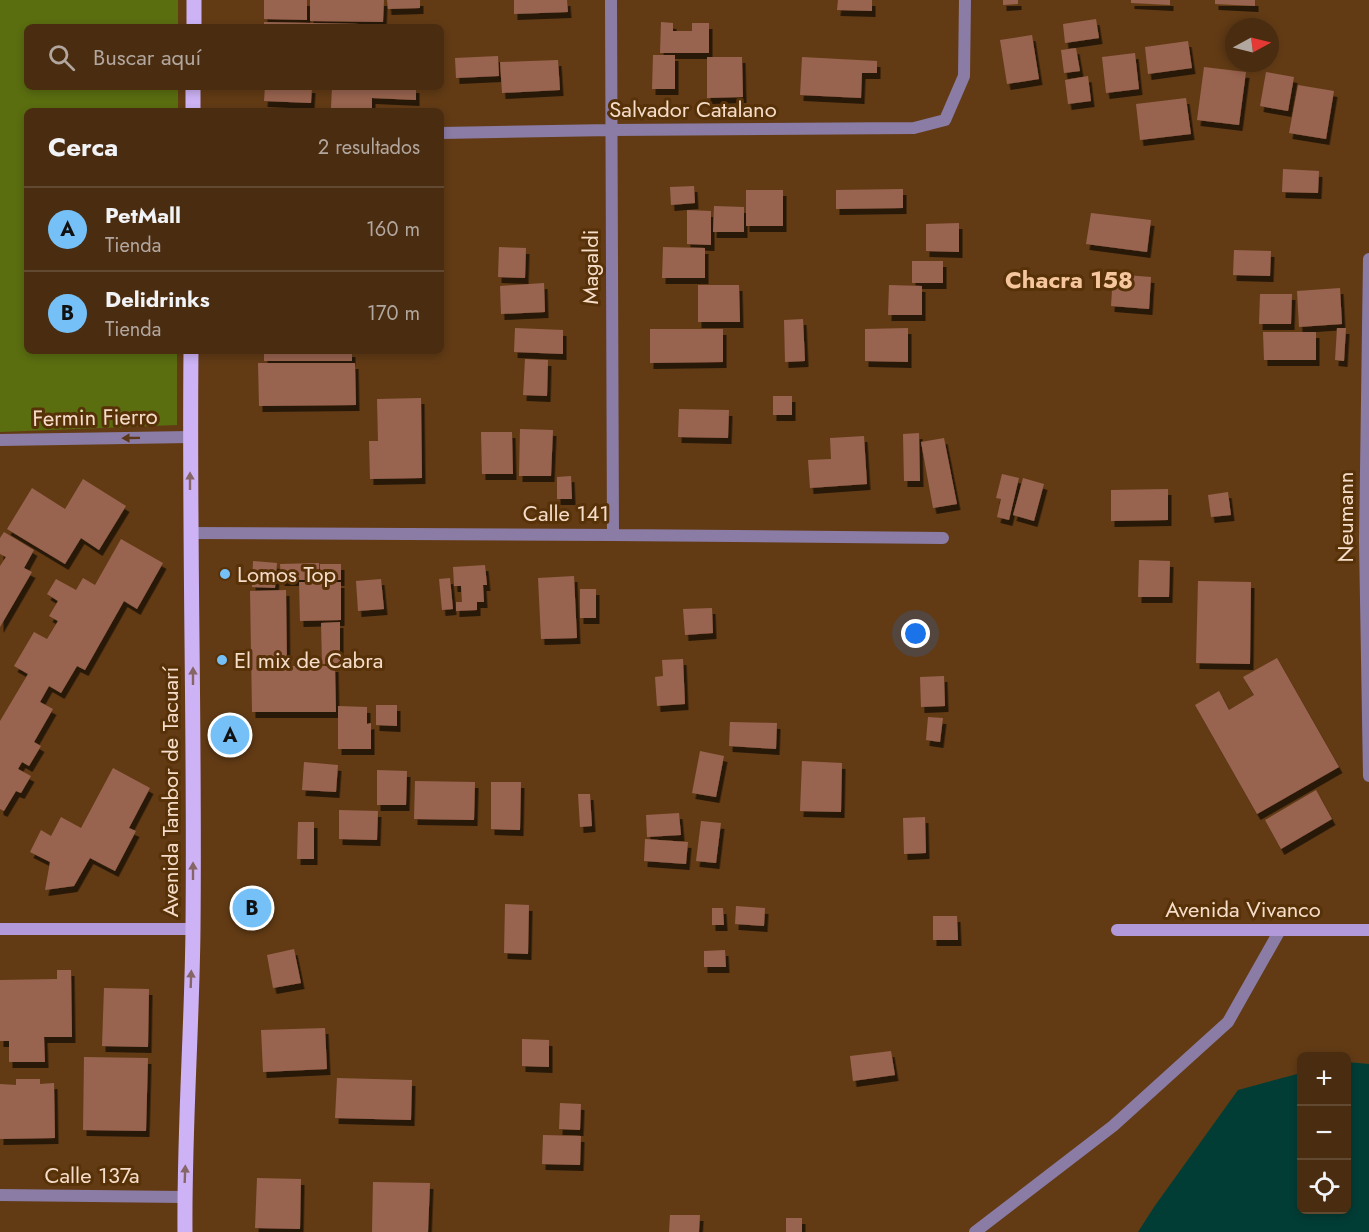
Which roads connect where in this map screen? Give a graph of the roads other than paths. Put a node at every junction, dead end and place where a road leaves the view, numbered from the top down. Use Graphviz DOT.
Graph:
graph roads {
  1 [pos="194,0"];
  2 [pos="611,0"];
  3 [pos="965,0"];
  4 [pos="194,24"];
  5 [pos="193,90"];
  6 [pos="193,108"];
  7 [pos="610,130"];
  8 [pos="444,133"];
  9 [pos="1369,259"];
  10 [pos="191,354"];
  11 [pos="190,437"];
  12 [pos="0,440"];
  13 [pos="190,533"];
  14 [pos="613,535"];
  15 [pos="943,538"];
  16 [pos="1367,541"];
  17 [pos="1369,776"];
  18 [pos="0,929"];
  19 [pos="193,929"];
  20 [pos="1118,930"];
  21 [pos="1280,930"];
  22 [pos="1369,930"];
  23 [pos="0,1195"];
  24 [pos="184,1197"];
  25 [pos="184,1232"];
  26 [pos="975,1232"];
  1 -- 4 [label="main road"];
  2 -- 7 [label="street, Magaldi"];
  3 -- 7 [label="street, Salvador Catalano"];
  5 -- 6 [label="main road"];
  7 -- 8 [label="street, Salvador Catalano"];
  7 -- 14 [label="street, Magaldi"];
  9 -- 16 [label="street, Neumann"];
  10 -- 11 [label="main road, Avenida Tambor de Tacuarí"];
  11 -- 12 [label="street, Fermin Fierro, one-way"];
  13 -- 11 [label="main road, Avenida Tambor de Tacuarí, one-way"];
  13 -- 14 [label="street, Calle 141"];
  19 -- 13 [label="main road, Avenida Tambor de Tacuarí, one-way"];
  14 -- 15 [label="street, Calle 141"];
  16 -- 17 [label="street, Neumann"];
  18 -- 19 [label="main road"];
  24 -- 19 [label="main road, Avenida Tambor de Tacuarí, one-way"];
  20 -- 21 [label="main road, Avenida Vivanco"];
  21 -- 22 [label="main road, Avenida Vivanco"];
  21 -- 26 [label="street"];
  23 -- 24 [label="street, Calle 137a"];
  24 -- 25 [label="main road, Avenida Tambor de Tacuarí"];
}
